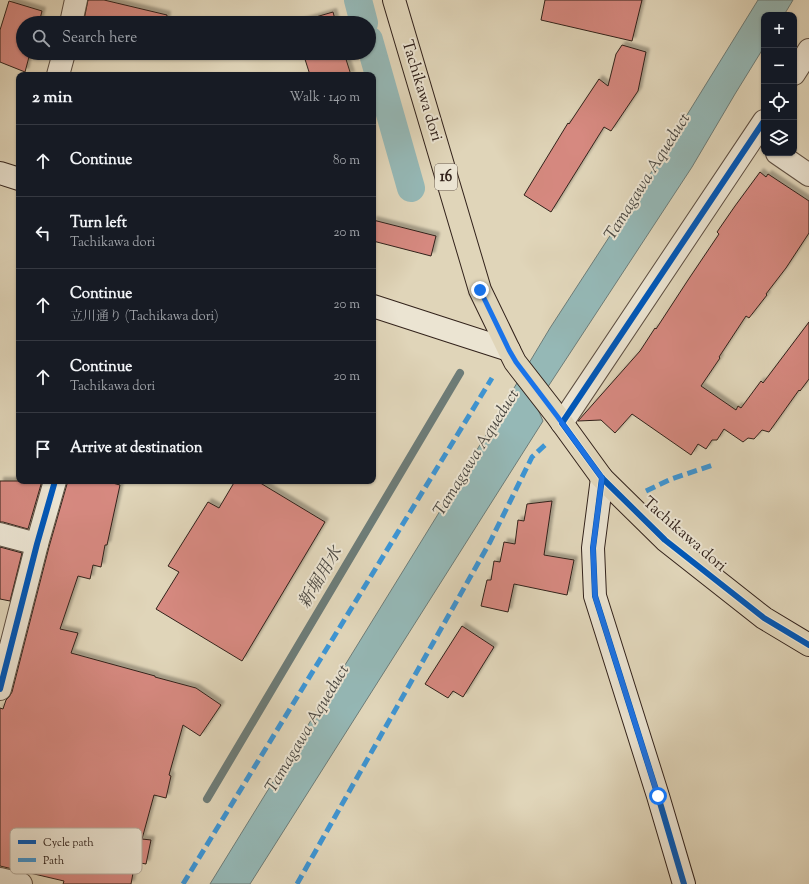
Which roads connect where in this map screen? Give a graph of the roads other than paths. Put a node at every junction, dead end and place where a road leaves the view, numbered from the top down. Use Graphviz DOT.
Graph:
graph roads {
  1 [pos="76,0"];
  2 [pos="394,0"];
  3 [pos="73,16"];
  4 [pos="809,50"];
  5 [pos="62,60"];
  6 [pos="797,69"];
  7 [pos="59,72"];
  8 [pos="761,134"];
  9 [pos="781,156"];
  10 [pos="0,173"];
  11 [pos="809,176"];
  12 [pos="16,178"];
  13 [pos="376,307"];
  14 [pos="512,356"];
  15 [pos="559,420"];
  16 [pos="602,478"];
  17 [pos="54,484"];
  18 [pos="0,534"];
  19 [pos="37,544"];
  20 [pos="809,644"];
  21 [pos="0,689"];
  22 [pos="0,879"];
  23 [pos="21,884"];
  24 [pos="684,884"];
  1 -- 3 [label="street"];
  2 -- 14 [label="main road, Tachikawa dori / 16"];
  4 -- 6 [label="street"];
  5 -- 7 [label="street"];
  8 -- 15 [label="street"];
  9 -- 11 [label="street"];
  10 -- 12 [label="street"];
  13 -- 14 [label="street"];
  14 -- 15 [label="main road, 16"];
  15 -- 16 [label="main road, Tachikawa dori / 16"];
  16 -- 20 [label="main road, Tachikawa dori / 16"];
  16 -- 24 [label="street"];
  17 -- 19 [label="street"];
  18 -- 19 [label="street"];
  19 -- 21 [label="street"];
  22 -- 23 [label="street"];
}
